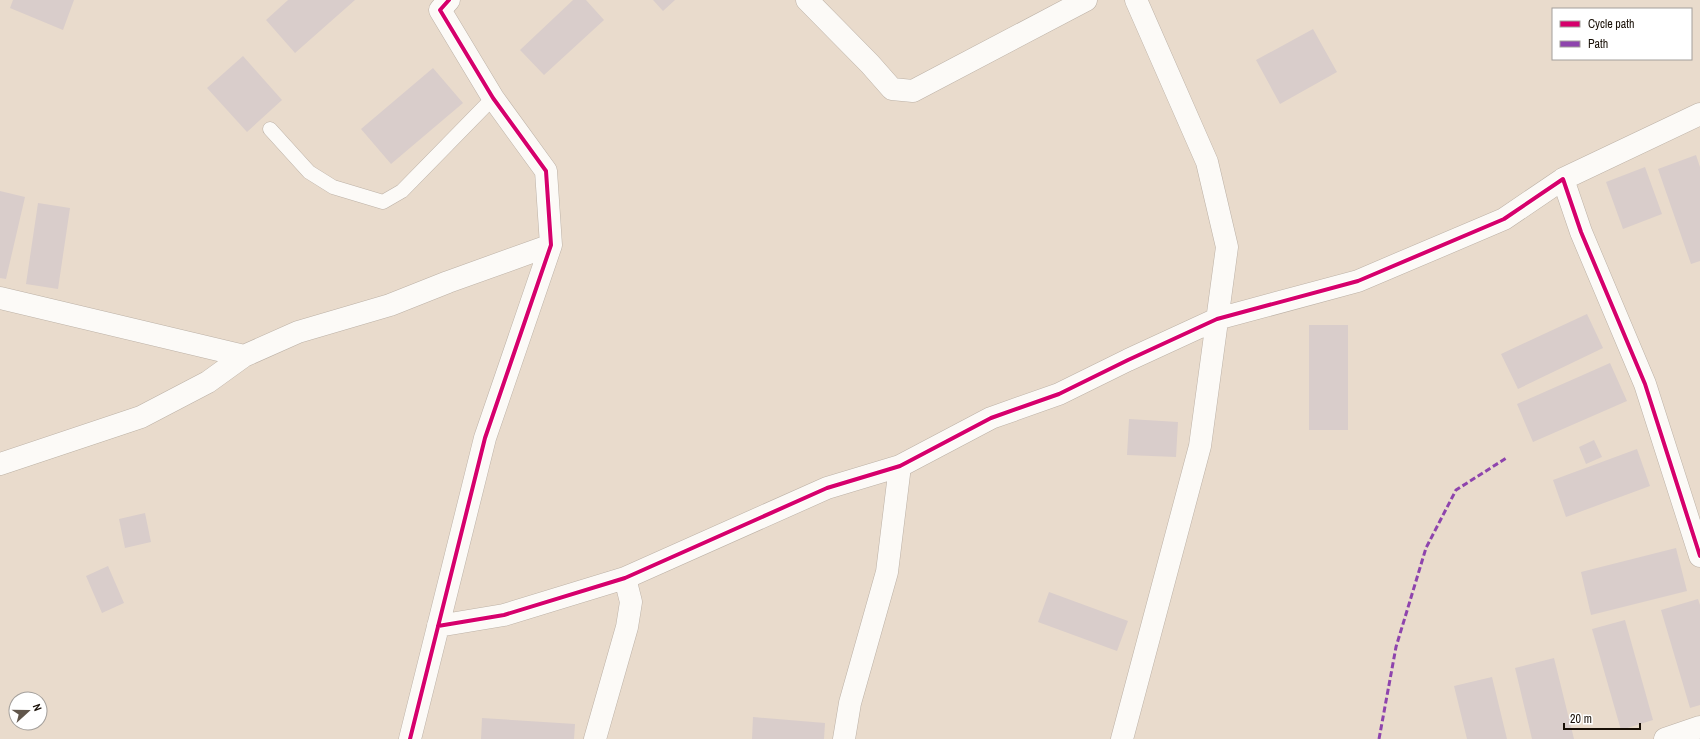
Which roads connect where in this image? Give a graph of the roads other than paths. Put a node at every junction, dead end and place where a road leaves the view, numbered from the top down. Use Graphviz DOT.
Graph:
graph roads {
  1 [pos="807,0"];
  2 [pos="1086,0"];
  3 [pos="1136,0"];
  4 [pos="440,3"];
  5 [pos="493,98"];
  6 [pos="1700,114"];
  7 [pos="270,129"];
  8 [pos="1563,179"];
  9 [pos="551,245"];
  10 [pos="0,298"];
  11 [pos="1217,319"];
  12 [pos="244,356"];
  13 [pos="0,464"];
  14 [pos="900,466"];
  15 [pos="1700,556"];
  16 [pos="625,578"];
  17 [pos="438,626"];
  18 [pos="1700,727"];
  19 [pos="410,739"];
  20 [pos="595,739"];
  21 [pos="844,739"];
  22 [pos="1122,739"];
  23 [pos="1665,739"];
  1 -- 2 [label="street"];
  3 -- 11 [label="street"];
  4 -- 5 [label="street"];
  5 -- 7 [label="lane"];
  5 -- 9 [label="street"];
  6 -- 8 [label="street"];
  8 -- 11 [label="street"];
  8 -- 15 [label="street"];
  9 -- 12 [label="street"];
  9 -- 17 [label="street"];
  10 -- 12 [label="street"];
  11 -- 14 [label="street"];
  11 -- 22 [label="street"];
  12 -- 13 [label="street"];
  14 -- 16 [label="street"];
  14 -- 21 [label="street"];
  16 -- 17 [label="street"];
  16 -- 20 [label="street"];
  17 -- 19 [label="street"];
  18 -- 23 [label="street"];
}
